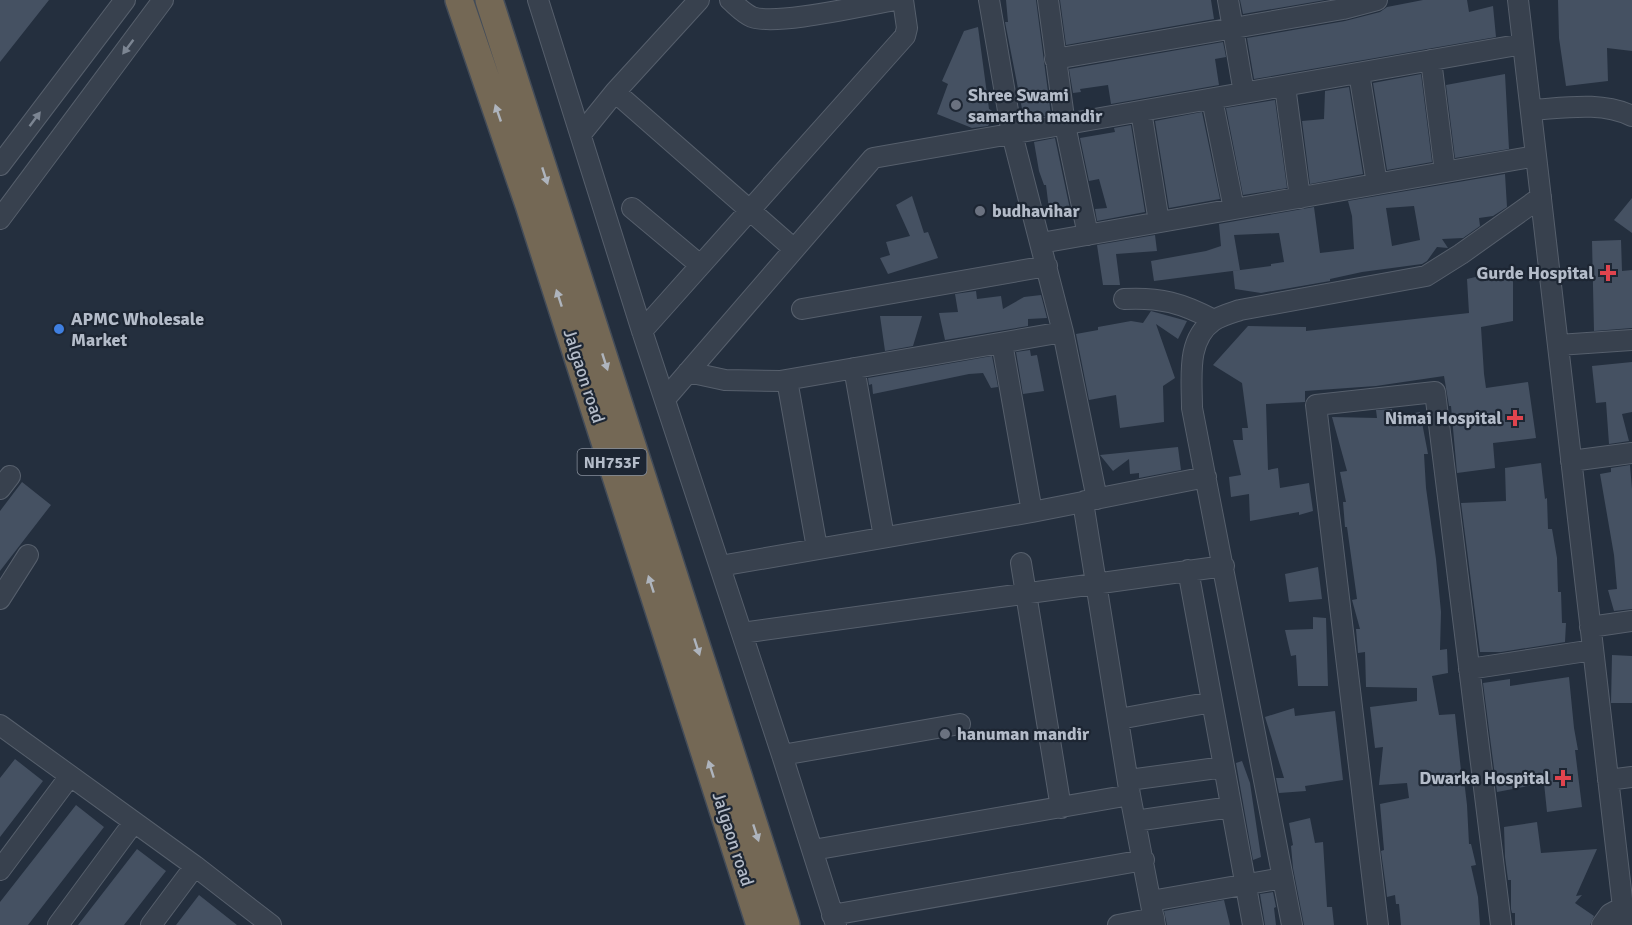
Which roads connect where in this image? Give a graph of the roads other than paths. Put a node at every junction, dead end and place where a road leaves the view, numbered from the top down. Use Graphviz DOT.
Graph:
graph roads {
  1 [pos="125,0"];
  2 [pos="163,0"];
  3 [pos="459,0"];
  4 [pos="489,0"];
  5 [pos="538,0"];
  6 [pos="699,0"];
  7 [pos="730,0"];
  8 [pos="896,0"];
  9 [pos="903,0"];
  10 [pos="989,0"];
  11 [pos="1048,0"];
  12 [pos="1228,0"];
  13 [pos="1377,0"];
  14 [pos="1518,0"];
  15 [pos="1233,27"];
  16 [pos="1523,44"];
  17 [pos="1055,59"];
  18 [pos="1431,60"];
  19 [pos="1359,73"];
  20 [pos="1284,86"];
  21 [pos="615,92"];
  22 [pos="1244,93"];
  23 [pos="1212,99"];
  24 [pos="1531,110"];
  25 [pos="1141,111"];
  26 [pos="1632,116"];
  27 [pos="1065,124"];
  28 [pos="581,134"];
  29 [pos="1012,134"];
  30 [pos="1536,156"];
  31 [pos="0,165"];
  32 [pos="1445,172"];
  33 [pos="1377,184"];
  34 [pos="1541,197"];
  35 [pos="1300,198"];
  36 [pos="632,208"];
  37 [pos="749,209"];
  38 [pos="1234,209"];
  39 [pos="0,219"];
  40 [pos="1159,222"];
  41 [pos="1088,235"];
  42 [pos="1041,243"];
  43 [pos="794,249"];
  44 [pos="700,265"];
  45 [pos="1047,266"];
  46 [pos="1124,299"];
  47 [pos="802,309"];
  48 [pos="1214,320"];
  49 [pos="642,331"];
  50 [pos="1064,332"];
  51 [pos="1632,340"];
  52 [pos="1002,342"];
  53 [pos="1558,345"];
  54 [pos="854,368"];
  55 [pos="688,372"];
  56 [pos="787,380"];
  57 [pos="665,399"];
  58 [pos="1632,453"];
  59 [pos="1571,461"];
  60 [pos="1206,477"];
  61 [pos="1090,500"];
  62 [pos="1032,512"];
  63 [pos="884,537"];
  64 [pos="817,548"];
  65 [pos="28,555"];
  66 [pos="1021,562"];
  67 [pos="720,566"];
  68 [pos="1224,566"];
  69 [pos="1188,570"];
  70 [pos="1096,582"];
  71 [pos="1026,592"];
  72 [pos="0,599"];
  73 [pos="1632,621"];
  74 [pos="1590,627"];
  75 [pos="742,633"];
  76 [pos="1593,650"];
  77 [pos="1469,669"];
  78 [pos="1212,702"];
  79 [pos="1119,719"];
  80 [pos="960,724"];
  81 [pos="3,733"];
  82 [pos="782,755"];
  83 [pos="1224,767"];
  84 [pos="70,776"];
  85 [pos="1632,777"];
  86 [pos="1608,780"];
  87 [pos="1129,788"];
  88 [pos="1231,807"];
  89 [pos="1061,808"];
  90 [pos="1135,821"];
  91 [pos="135,822"];
  92 [pos="813,850"];
  93 [pos="1143,860"];
  94 [pos="195,866"];
  95 [pos="0,870"];
  96 [pos="1283,878"];
  97 [pos="1246,884"];
  98 [pos="1153,915"];
  99 [pos="1626,919"];
  100 [pos="834,920"];
  101 [pos="58,925"];
  102 [pos="152,925"];
  103 [pos="271,925"];
  104 [pos="760,925"];
  105 [pos="786,925"];
  106 [pos="1118,925"];
  107 [pos="1253,925"];
  108 [pos="1292,925"];
  109 [pos="1378,925"];
  110 [pos="1502,925"];
  111 [pos="1602,925"];
  31 -- 1 [label="street, one-way"];
  2 -- 39 [label="street, one-way"];
  104 -- 3 [label="highway, Jalgaon road / NH753F, one-way"];
  4 -- 105 [label="highway, Jalgaon road / NH753F, one-way"];
  5 -- 28 [label="street"];
  6 -- 21 [label="street"];
  7 -- 8 [label="street"];
  9 -- 37 [label="street"];
  10 -- 29 [label="street"];
  11 -- 17 [label="street"];
  12 -- 15 [label="street"];
  13 -- 15 [label="street"];
  14 -- 16 [label="street"];
  15 -- 17 [label="street"];
  15 -- 22 [label="street"];
  16 -- 18 [label="street"];
  16 -- 24 [label="street"];
  17 -- 27 [label="street"];
  18 -- 19 [label="street"];
  18 -- 32 [label="street"];
  19 -- 20 [label="street"];
  19 -- 33 [label="street"];
  20 -- 22 [label="street"];
  20 -- 35 [label="street"];
  21 -- 28 [label="street"];
  21 -- 37 [label="street"];
  22 -- 23 [label="street"];
  23 -- 25 [label="street"];
  23 -- 38 [label="street"];
  24 -- 26 [label="street"];
  24 -- 30 [label="street"];
  25 -- 27 [label="street"];
  25 -- 40 [label="street"];
  27 -- 29 [label="street"];
  27 -- 41 [label="street"];
  28 -- 49 [label="street"];
  29 -- 42 [label="street"];
  29 -- 43 [label="street"];
  30 -- 32 [label="street"];
  30 -- 34 [label="street"];
  32 -- 33 [label="street"];
  33 -- 35 [label="street"];
  34 -- 48 [label="street"];
  34 -- 53 [label="street"];
  35 -- 38 [label="street"];
  36 -- 44 [label="street"];
  37 -- 43 [label="street"];
  37 -- 44 [label="street"];
  38 -- 40 [label="street"];
  40 -- 41 [label="street"];
  41 -- 42 [label="street"];
  42 -- 45 [label="street"];
  43 -- 55 [label="street"];
  44 -- 49 [label="street"];
  45 -- 47 [label="street"];
  45 -- 50 [label="street"];
  46 -- 48 [label="street"];
  48 -- 60 [label="street"];
  49 -- 57 [label="street"];
  50 -- 52 [label="street"];
  50 -- 61 [label="street"];
  51 -- 53 [label="street"];
  52 -- 54 [label="street"];
  52 -- 62 [label="street"];
  53 -- 59 [label="street"];
  54 -- 56 [label="street"];
  54 -- 63 [label="street"];
  55 -- 56 [label="street"];
  55 -- 57 [label="street"];
  56 -- 64 [label="street"];
  57 -- 67 [label="street"];
  58 -- 59 [label="street"];
  59 -- 74 [label="street"];
  60 -- 61 [label="street"];
  60 -- 68 [label="street"];
  61 -- 62 [label="street"];
  61 -- 70 [label="street"];
  62 -- 63 [label="street"];
  63 -- 64 [label="street"];
  64 -- 67 [label="street"];
  65 -- 72 [label="street"];
  66 -- 71 [label="street"];
  67 -- 75 [label="street"];
  68 -- 69 [label="street"];
  68 -- 96 [label="street"];
  69 -- 70 [label="street"];
  69 -- 78 [label="street"];
  70 -- 71 [label="street"];
  70 -- 79 [label="street"];
  71 -- 75 [label="street"];
  71 -- 89 [label="street"];
  73 -- 74 [label="street"];
  74 -- 76 [label="street"];
  75 -- 82 [label="street"];
  76 -- 77 [label="street"];
  76 -- 86 [label="street"];
  77 -- 109 [label="street"];
  77 -- 110 [label="street"];
  78 -- 79 [label="street"];
  78 -- 83 [label="street"];
  79 -- 87 [label="street"];
  80 -- 82 [label="street"];
  81 -- 84 [label="street"];
  82 -- 92 [label="street"];
  83 -- 87 [label="street"];
  83 -- 88 [label="street"];
  84 -- 91 [label="street"];
  84 -- 95 [label="street"];
  85 -- 86 [label="street"];
  86 -- 99 [label="street"];
  87 -- 89 [label="street"];
  87 -- 90 [label="street"];
  88 -- 90 [label="street"];
  88 -- 97 [label="street"];
  89 -- 92 [label="street"];
  90 -- 93 [label="street"];
  91 -- 94 [label="street"];
  91 -- 101 [label="street"];
  92 -- 100 [label="street"];
  93 -- 98 [label="street"];
  93 -- 100 [label="street"];
  94 -- 102 [label="street"];
  94 -- 103 [label="street"];
  96 -- 97 [label="street"];
  96 -- 108 [label="street"];
  97 -- 98 [label="street"];
  97 -- 107 [label="street"];
  98 -- 106 [label="street"];
  99 -- 111 [label="street"];
}
